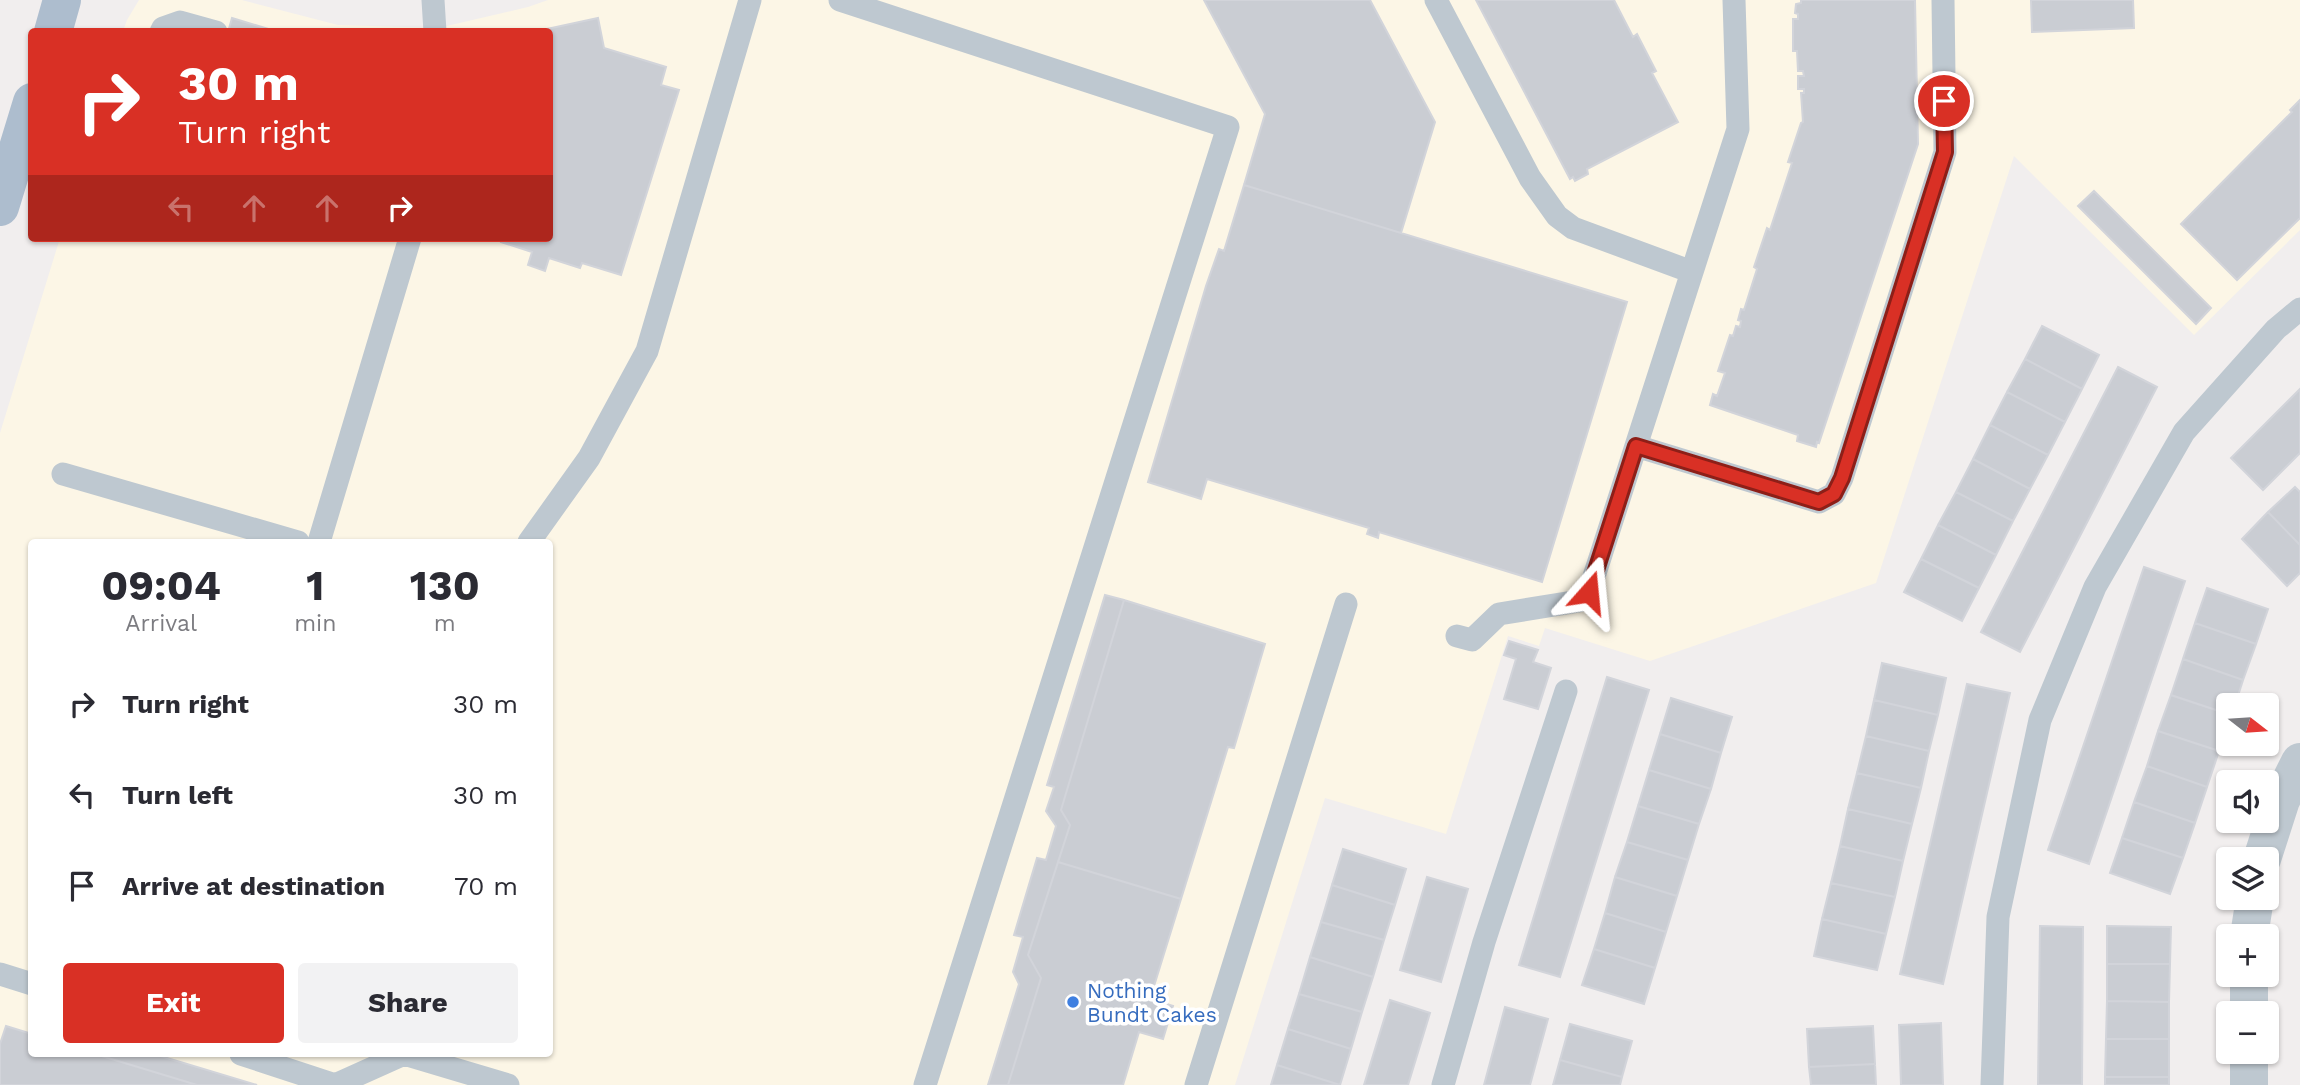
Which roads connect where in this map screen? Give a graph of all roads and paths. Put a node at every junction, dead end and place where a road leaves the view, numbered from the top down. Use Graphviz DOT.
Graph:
graph roads {
  1 [pos="62,0"];
  2 [pos="433,0"];
  3 [pos="750,0"];
  4 [pos="840,0"];
  5 [pos="1436,0"];
  6 [pos="1734,0"];
  7 [pos="1943,0"];
  8 [pos="54,28"];
  9 [pos="163,28"];
  10 [pos="202,28"];
  11 [pos="435,28"];
  12 [pos="28,115"];
  13 [pos="0,207"];
  14 [pos="409,242"];
  15 [pos="1692,271"];
  16 [pos="2300,309"];
  17 [pos="1636,446"];
  18 [pos="63,474"];
  19 [pos="288,539"];
  20 [pos="321,539"];
  21 [pos="530,539"];
  22 [pos="1346,604"];
  23 [pos="1457,636"];
  24 [pos="1566,691"];
  25 [pos="2300,762"];
  26 [pos="2266,847"];
  27 [pos="0,974"];
  28 [pos="28,984"];
  29 [pos="250,1057"];
  30 [pos="397,1057"];
  31 [pos="414,1057"];
  32 [pos="2249,1064"];
  33 [pos="508,1085"];
  34 [pos="925,1085"];
  35 [pos="1196,1085"];
  36 [pos="1443,1085"];
  37 [pos="1992,1085"];
  38 [pos="2249,1085"];
  1 -- 8 [label="main road"];
  2 -- 11 [label="lane"];
  3 -- 21 [label="lane"];
  4 -- 34 [label="lane"];
  5 -- 15 [label="lane"];
  6 -- 15 [label="lane"];
  7 -- 17 [label="lane"];
  9 -- 10 [label="lane"];
  12 -- 13 [label="main road"];
  14 -- 20 [label="lane"];
  15 -- 17 [label="lane"];
  16 -- 37 [label="lane"];
  17 -- 23 [label="lane"];
  18 -- 19 [label="lane"];
  22 -- 35 [label="lane"];
  24 -- 36 [label="lane"];
  25 -- 26 [label="street"];
  27 -- 28 [label="lane"];
  29 -- 30 [label="lane"];
  31 -- 33 [label="lane"];
  32 -- 38 [label="street"];
}
